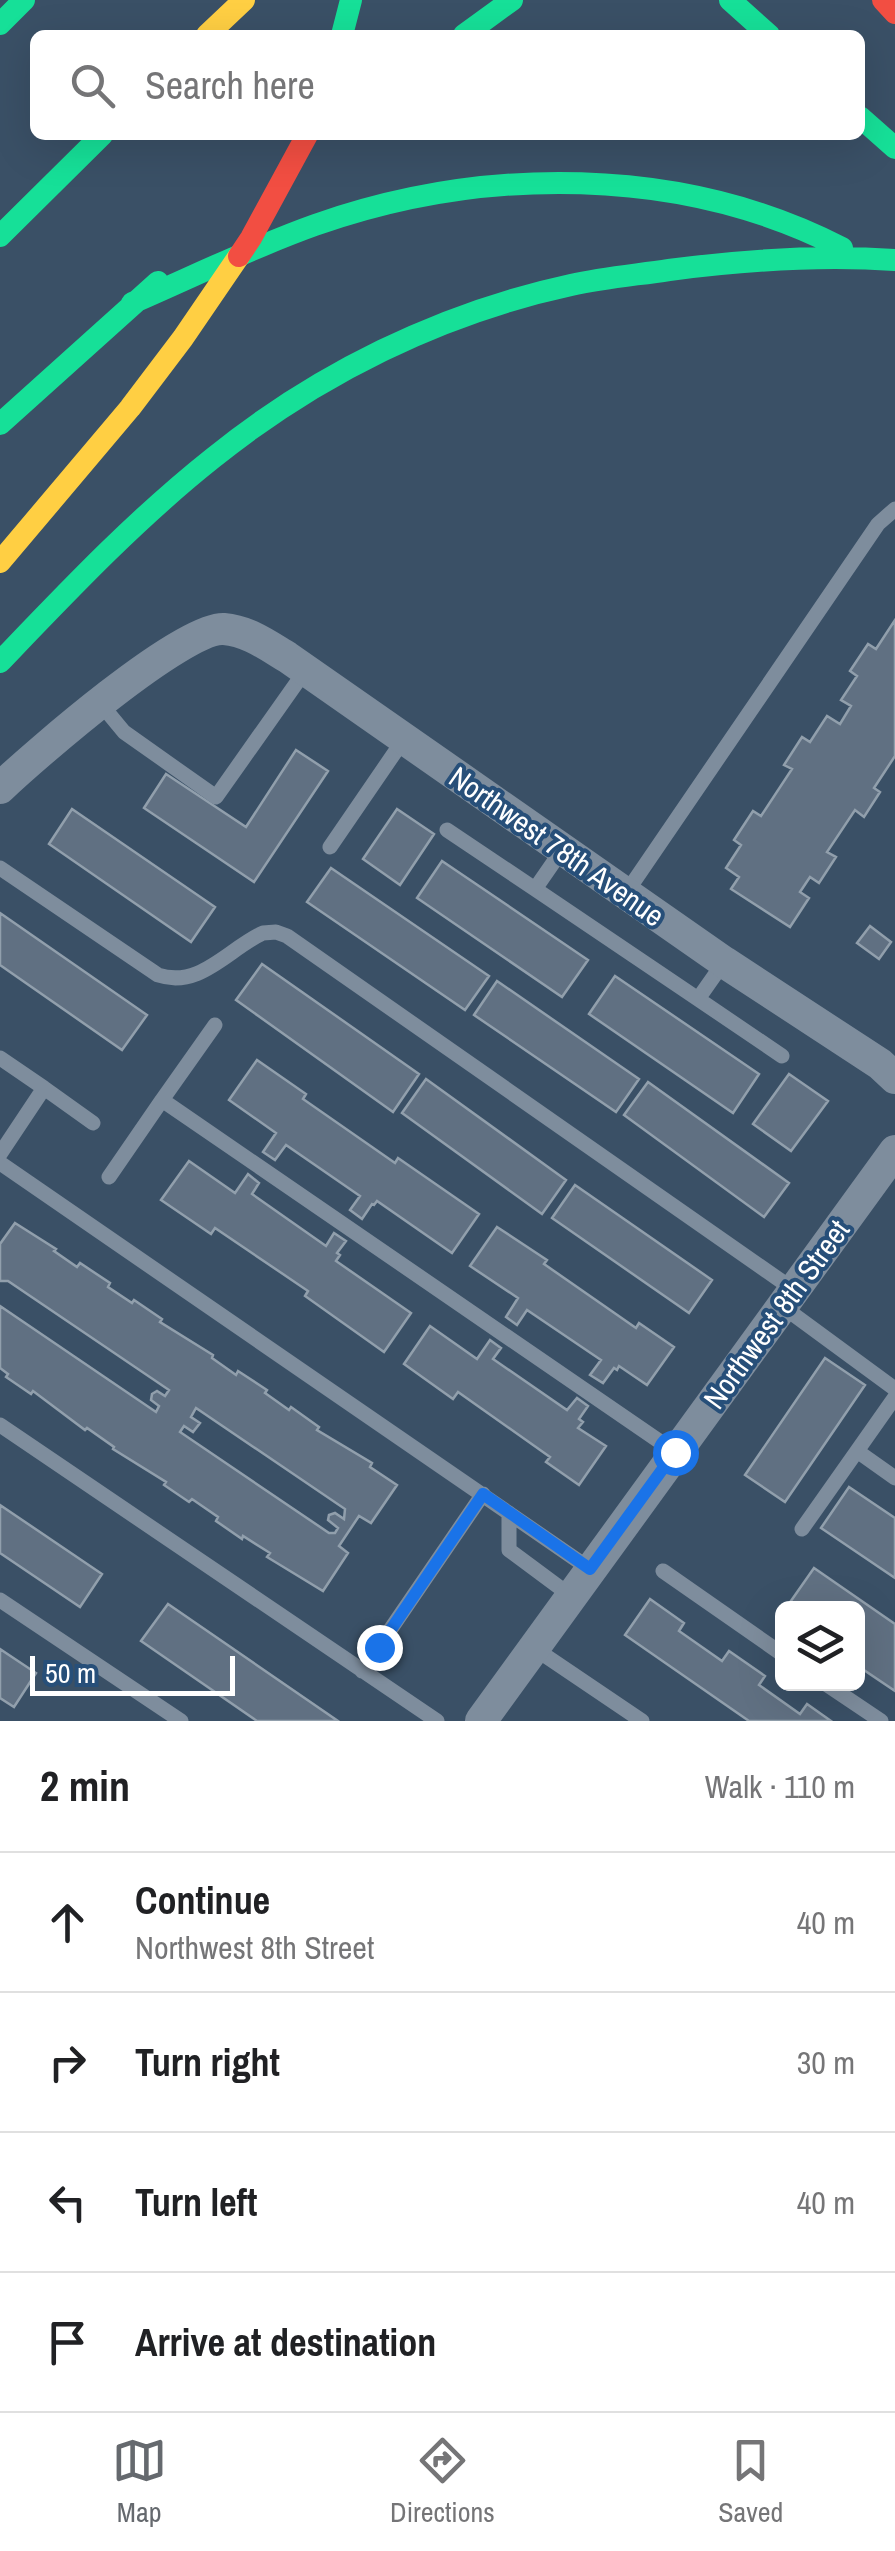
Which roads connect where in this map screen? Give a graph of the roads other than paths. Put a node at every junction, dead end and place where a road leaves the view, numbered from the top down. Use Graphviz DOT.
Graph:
graph roads {
  1 [pos="24,0"];
  2 [pos="244,0"];
  3 [pos="351,0"];
  4 [pos="512,0"];
  5 [pos="730,0"];
  6 [pos="882,0"];
  7 [pos="895,13"];
  8 [pos="0,24"];
  9 [pos="212,30"];
  10 [pos="343,30"];
  11 [pos="471,30"];
  12 [pos="763,30"];
  13 [pos="865,121"];
  14 [pos="97,140"];
  15 [pos="315,141"];
  16 [pos="895,148"];
  17 [pos="235,219"];
  18 [pos="0,236"];
  19 [pos="206,243"];
  20 [pos="895,260"];
  21 [pos="895,276"];
  22 [pos="132,304"];
  23 [pos="0,424"];
  24 [pos="895,509"];
  25 [pos="0,562"];
  26 [pos="0,662"];
  27 [pos="305,671"];
  28 [pos="100,703"];
  29 [pos="404,740"];
  30 [pos="0,788"];
  31 [pos="447,830"];
  32 [pos="330,848"];
  33 [pos="562,850"];
  34 [pos="0,868"];
  35 [pos="535,889"];
  36 [pos="626,894"];
  37 [pos="724,962"];
  38 [pos="698,1000"];
  39 [pos="215,1025"];
  40 [pos="782,1056"];
  41 [pos="0,1058"];
  42 [pos="895,1078"];
  43 [pos="44,1088"];
  44 [pos="162,1100"];
  45 [pos="93,1123"];
  46 [pos="895,1151"];
  47 [pos="0,1154"];
  48 [pos="0,1163"];
  49 [pos="108,1177"];
  50 [pos="788,1298"];
  51 [pos="895,1389"];
  52 [pos="895,1397"];
  53 [pos="0,1425"];
  54 [pos="857,1451"];
  55 [pos="675,1452"];
  56 [pos="895,1478"];
  57 [pos="483,1494"];
  58 [pos="509,1513"];
  59 [pos="802,1529"];
  60 [pos="590,1569"];
  61 [pos="663,1572"];
  62 [pos="571,1596"];
  63 [pos="0,1600"];
  64 [pos="533,1648"];
  65 [pos="775,1649"];
  66 [pos="362,1670"];
  67 [pos="836,1691"];
  68 [pos="181,1721"];
  69 [pos="437,1721"];
  70 [pos="481,1721"];
  71 [pos="642,1721"];
  72 [pos="880,1721"];
  1 -- 8 [label="highway"];
  2 -- 9 [label="highway"];
  3 -- 10 [label="highway"];
  4 -- 11 [label="highway"];
  5 -- 12 [label="highway"];
  6 -- 7 [label="highway"];
  13 -- 16 [label="highway"];
  14 -- 18 [label="highway"];
  15 -- 17 [label="highway"];
  15 -- 25 [label="highway"];
  19 -- 22 [label="highway"];
  20 -- 26 [label="highway"];
  21 -- 22 [label="highway"];
  22 -- 23 [label="highway"];
  24 -- 36 [label="lane"];
  27 -- 28 [label="street, Northwest 78th Avenue"];
  27 -- 28 [label="lane"];
  27 -- 29 [label="street, Northwest 78th Avenue"];
  28 -- 30 [label="street"];
  29 -- 32 [label="lane"];
  29 -- 33 [label="street, Northwest 78th Avenue"];
  31 -- 35 [label="lane"];
  33 -- 35 [label="lane"];
  33 -- 36 [label="street, Northwest 78th Avenue"];
  34 -- 50 [label="lane"];
  35 -- 38 [label="lane"];
  36 -- 37 [label="street, Northwest 78th Avenue"];
  37 -- 38 [label="lane"];
  37 -- 42 [label="street, Northwest 78th Avenue"];
  38 -- 40 [label="lane"];
  39 -- 44 [label="lane"];
  41 -- 43 [label="lane"];
  43 -- 45 [label="lane"];
  43 -- 47 [label="lane"];
  44 -- 49 [label="lane"];
  44 -- 55 [label="lane"];
  46 -- 50 [label="street, Northwest 8th Street"];
  48 -- 57 [label="lane"];
  50 -- 51 [label="lane"];
  50 -- 55 [label="street, Northwest 8th Street"];
  52 -- 54 [label="lane"];
  53 -- 66 [label="lane"];
  54 -- 56 [label="lane"];
  54 -- 59 [label="lane"];
  55 -- 60 [label="street, Northwest 8th Street"];
  57 -- 58 [label="lane"];
  57 -- 66 [label="lane"];
  58 -- 60 [label="lane"];
  58 -- 62 [label="lane"];
  60 -- 62 [label="street, Northwest 8th Street"];
  61 -- 65 [label="lane"];
  62 -- 64 [label="street, Northwest 8th Street"];
  63 -- 68 [label="lane"];
  64 -- 70 [label="street, Northwest 8th Street"];
  64 -- 71 [label="lane"];
  66 -- 69 [label="lane"];
  67 -- 72 [label="lane"];
}
